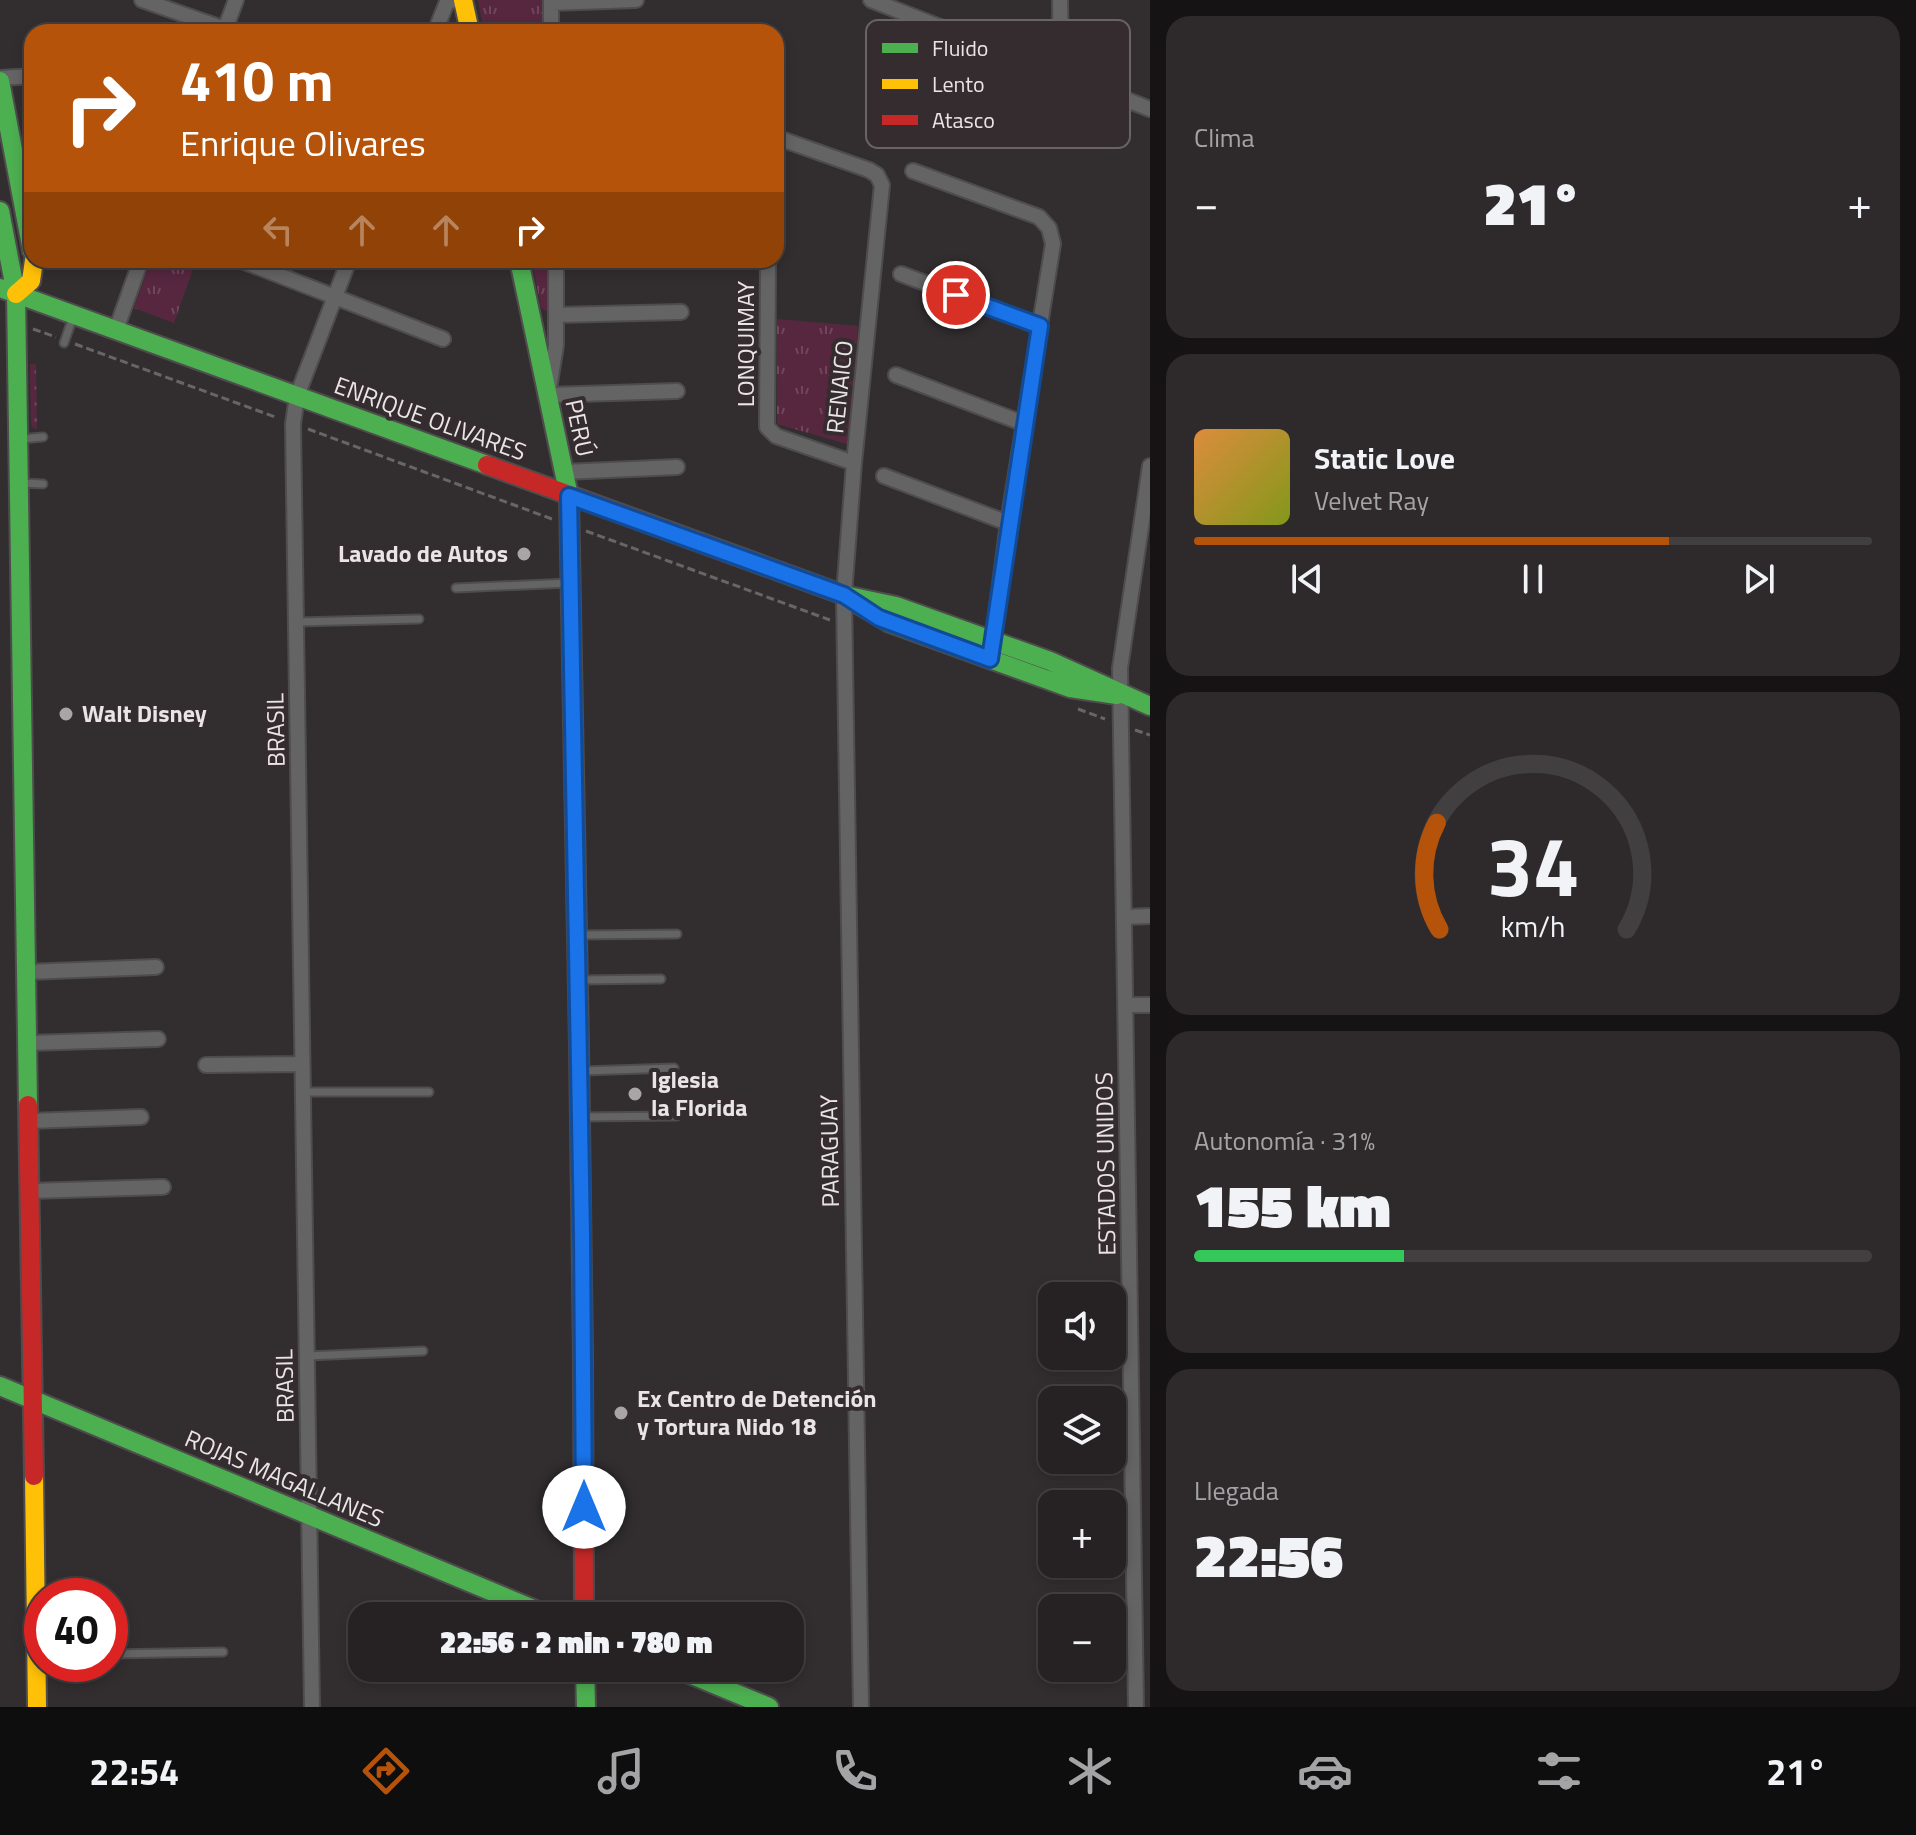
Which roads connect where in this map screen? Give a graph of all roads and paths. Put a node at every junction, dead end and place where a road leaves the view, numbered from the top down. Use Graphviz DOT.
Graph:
graph roads {
  1 [pos="142,0"];
  2 [pos="236,0"];
  3 [pos="452,0"];
  4 [pos="636,0"];
  5 [pos="871,0"];
  6 [pos="915,0"];
  7 [pos="1060,0"];
  8 [pos="551,1"];
  9 [pos="915,17"];
  10 [pos="923,20"];
  11 [pos="1060,20"];
  12 [pos="206,24"];
  13 [pos="227,24"];
  14 [pos="439,24"];
  15 [pos="466,24"];
  16 [pos="551,24"];
  17 [pos="24,77"];
  18 [pos="0,79"];
  19 [pos="1130,101"];
  20 [pos="1150,109"];
  21 [pos="784,140"];
  22 [pos="23,162"];
  23 [pos="913,171"];
  24 [pos="0,211"];
  25 [pos="34,268"];
  26 [pos="138,268"];
  27 [pos="261,268"];
  28 [pos="346,268"];
  29 [pos="521,268"];
  30 [pos="556,268"];
  31 [pos="768,268"];
  32 [pos="901,274"];
  33 [pos="8,291"];
  34 [pos="335,297"];
  35 [pos="681,312"];
  36 [pos="74,315"];
  37 [pos="557,315"];
  38 [pos="1040,326"];
  39 [pos="116,330"];
  40 [pos="443,339"];
  41 [pos="64,343"];
  42 [pos="896,375"];
  43 [pos="677,391"];
  44 [pos="548,395"];
  45 [pos="297,396"];
  46 [pos="1025,424"];
  47 [pos="43,437"];
  48 [pos="19,439"];
  49 [pos="854,463"];
  50 [pos="1150,466"];
  51 [pos="677,467"];
  52 [pos="564,472"];
  53 [pos="884,476"];
  54 [pos="19,483"];
  55 [pos="43,484"];
  56 [pos="569,496"];
  57 [pos="1008,523"];
  58 [pos="570,583"];
  59 [pos="456,588"];
  60 [pos="844,595"];
  61 [pos="419,619"];
  62 [pos="296,622"];
  63 [pos="991,649"];
  64 [pos="1121,695"];
  65 [pos="1150,706"];
  66 [pos="1150,916"];
  67 [pos="1124,917"];
  68 [pos="677,934"];
  69 [pos="577,935"];
  70 [pos="156,967"];
  71 [pos="27,972"];
  72 [pos="661,979"];
  73 [pos="577,980"];
  74 [pos="1125,1005"];
  75 [pos="1150,1005"];
  76 [pos="158,1039"];
  77 [pos="28,1043"];
  78 [pos="302,1064"];
  79 [pos="206,1065"];
  80 [pos="674,1068"];
  81 [pos="579,1071"];
  82 [pos="303,1092"];
  83 [pos="429,1092"];
  84 [pos="677,1116"];
  85 [pos="141,1117"];
  86 [pos="579,1117"];
  87 [pos="29,1121"];
  88 [pos="163,1187"];
  89 [pos="30,1191"];
  90 [pos="423,1351"];
  91 [pos="307,1356"];
  92 [pos="0,1386"];
  93 [pos="33,1400"];
  94 [pos="309,1515"];
  95 [pos="37,1578"];
  96 [pos="517,1602"];
  97 [pos="584,1602"];
  98 [pos="223,1652"];
  99 [pos="128,1654"];
  100 [pos="38,1682"];
  101 [pos="585,1682"];
  102 [pos="709,1682"];
  103 [pos="37,1707"];
  104 [pos="312,1707"];
  105 [pos="586,1707"];
  106 [pos="769,1707"];
  107 [pos="861,1707"];
  108 [pos="1136,1707"];
  1 -- 12 [label="street"];
  2 -- 13 [label="street"];
  3 -- 14 [label="street"];
  3 -- 15 [label="main road"];
  4 -- 8 [label="street"];
  5 -- 9 [label="street"];
  6 -- 9 [label="street"];
  7 -- 11 [label="street"];
  8 -- 16 [label="street"];
  9 -- 10 [label="street"];
  17 -- 18 [label="street"];
  18 -- 22 [label="main road"];
  19 -- 20 [label="street"];
  21 -- 49 [label="street, RENAICO"];
  23 -- 38 [label="street"];
  24 -- 33 [label="main road"];
  25 -- 33 [label="main road"];
  26 -- 39 [label="street"];
  27 -- 34 [label="street"];
  28 -- 34 [label="street, BRASIL"];
  29 -- 44 [label="main road, PERÚ"];
  30 -- 37 [label="street"];
  31 -- 49 [label="street, LONQUIMAY"];
  32 -- 38 [label="street"];
  33 -- 36 [label="main road, ENRIQUE OLIVARES"];
  33 -- 48 [label="main road"];
  34 -- 40 [label="street"];
  34 -- 45 [label="street, BRASIL"];
  35 -- 37 [label="street"];
  36 -- 39 [label="main road, ENRIQUE OLIVARES"];
  36 -- 41 [label="lane"];
  37 -- 44 [label="street"];
  38 -- 46 [label="street"];
  39 -- 45 [label="main road, ENRIQUE OLIVARES"];
  42 -- 46 [label="street"];
  43 -- 44 [label="street"];
  44 -- 52 [label="main road, PERÚ"];
  45 -- 56 [label="main road, ENRIQUE OLIVARES"];
  45 -- 62 [label="street, BRASIL"];
  46 -- 57 [label="street"];
  47 -- 48 [label="lane"];
  48 -- 54 [label="main road"];
  49 -- 60 [label="street, RENAICO"];
  50 -- 64 [label="street, ESTADOS UNIDOS"];
  51 -- 52 [label="street"];
  52 -- 56 [label="main road, PERÚ"];
  53 -- 57 [label="street"];
  54 -- 55 [label="lane"];
  54 -- 71 [label="main road"];
  56 -- 58 [label="main road, PERÚ"];
  56 -- 60 [label="main road, ENRIQUE OLIVARES"];
  57 -- 63 [label="street"];
  58 -- 59 [label="lane"];
  58 -- 69 [label="main road, PERÚ"];
  60 -- 63 [label="main road, ENRIQUE OLIVARES"];
  60 -- 107 [label="street, PARAGUAY"];
  61 -- 62 [label="lane"];
  62 -- 78 [label="street, BRASIL"];
  63 -- 64 [label="main road, ENRIQUE OLIVARES"];
  64 -- 65 [label="main road, ENRIQUE OLIVARES"];
  64 -- 67 [label="street, ESTADOS UNIDOS"];
  66 -- 67 [label="street"];
  67 -- 74 [label="street, ESTADOS UNIDOS"];
  68 -- 69 [label="lane"];
  69 -- 73 [label="main road, PERÚ"];
  70 -- 71 [label="street"];
  71 -- 77 [label="main road"];
  72 -- 73 [label="lane"];
  73 -- 81 [label="main road, PERÚ"];
  74 -- 75 [label="street"];
  74 -- 108 [label="street, ESTADOS UNIDOS"];
  76 -- 77 [label="street"];
  77 -- 87 [label="main road"];
  78 -- 79 [label="street"];
  78 -- 82 [label="street, BRASIL"];
  80 -- 81 [label="lane"];
  81 -- 86 [label="main road, PERÚ"];
  82 -- 83 [label="lane"];
  82 -- 91 [label="street, BRASIL"];
  84 -- 86 [label="lane"];
  85 -- 87 [label="street"];
  86 -- 97 [label="main road, PERÚ"];
  87 -- 89 [label="main road"];
  88 -- 89 [label="street"];
  89 -- 93 [label="main road"];
  90 -- 91 [label="lane"];
  91 -- 94 [label="street, BRASIL"];
  92 -- 93 [label="main road, ROJAS MAGALLANES"];
  93 -- 94 [label="main road, ROJAS MAGALLANES"];
  93 -- 95 [label="main road"];
  94 -- 96 [label="main road, ROJAS MAGALLANES"];
  94 -- 104 [label="street, BRASIL"];
  98 -- 99 [label="lane"];
  100 -- 103 [label="main road"];
  101 -- 105 [label="main road"];
  102 -- 106 [label="main road"];
}
